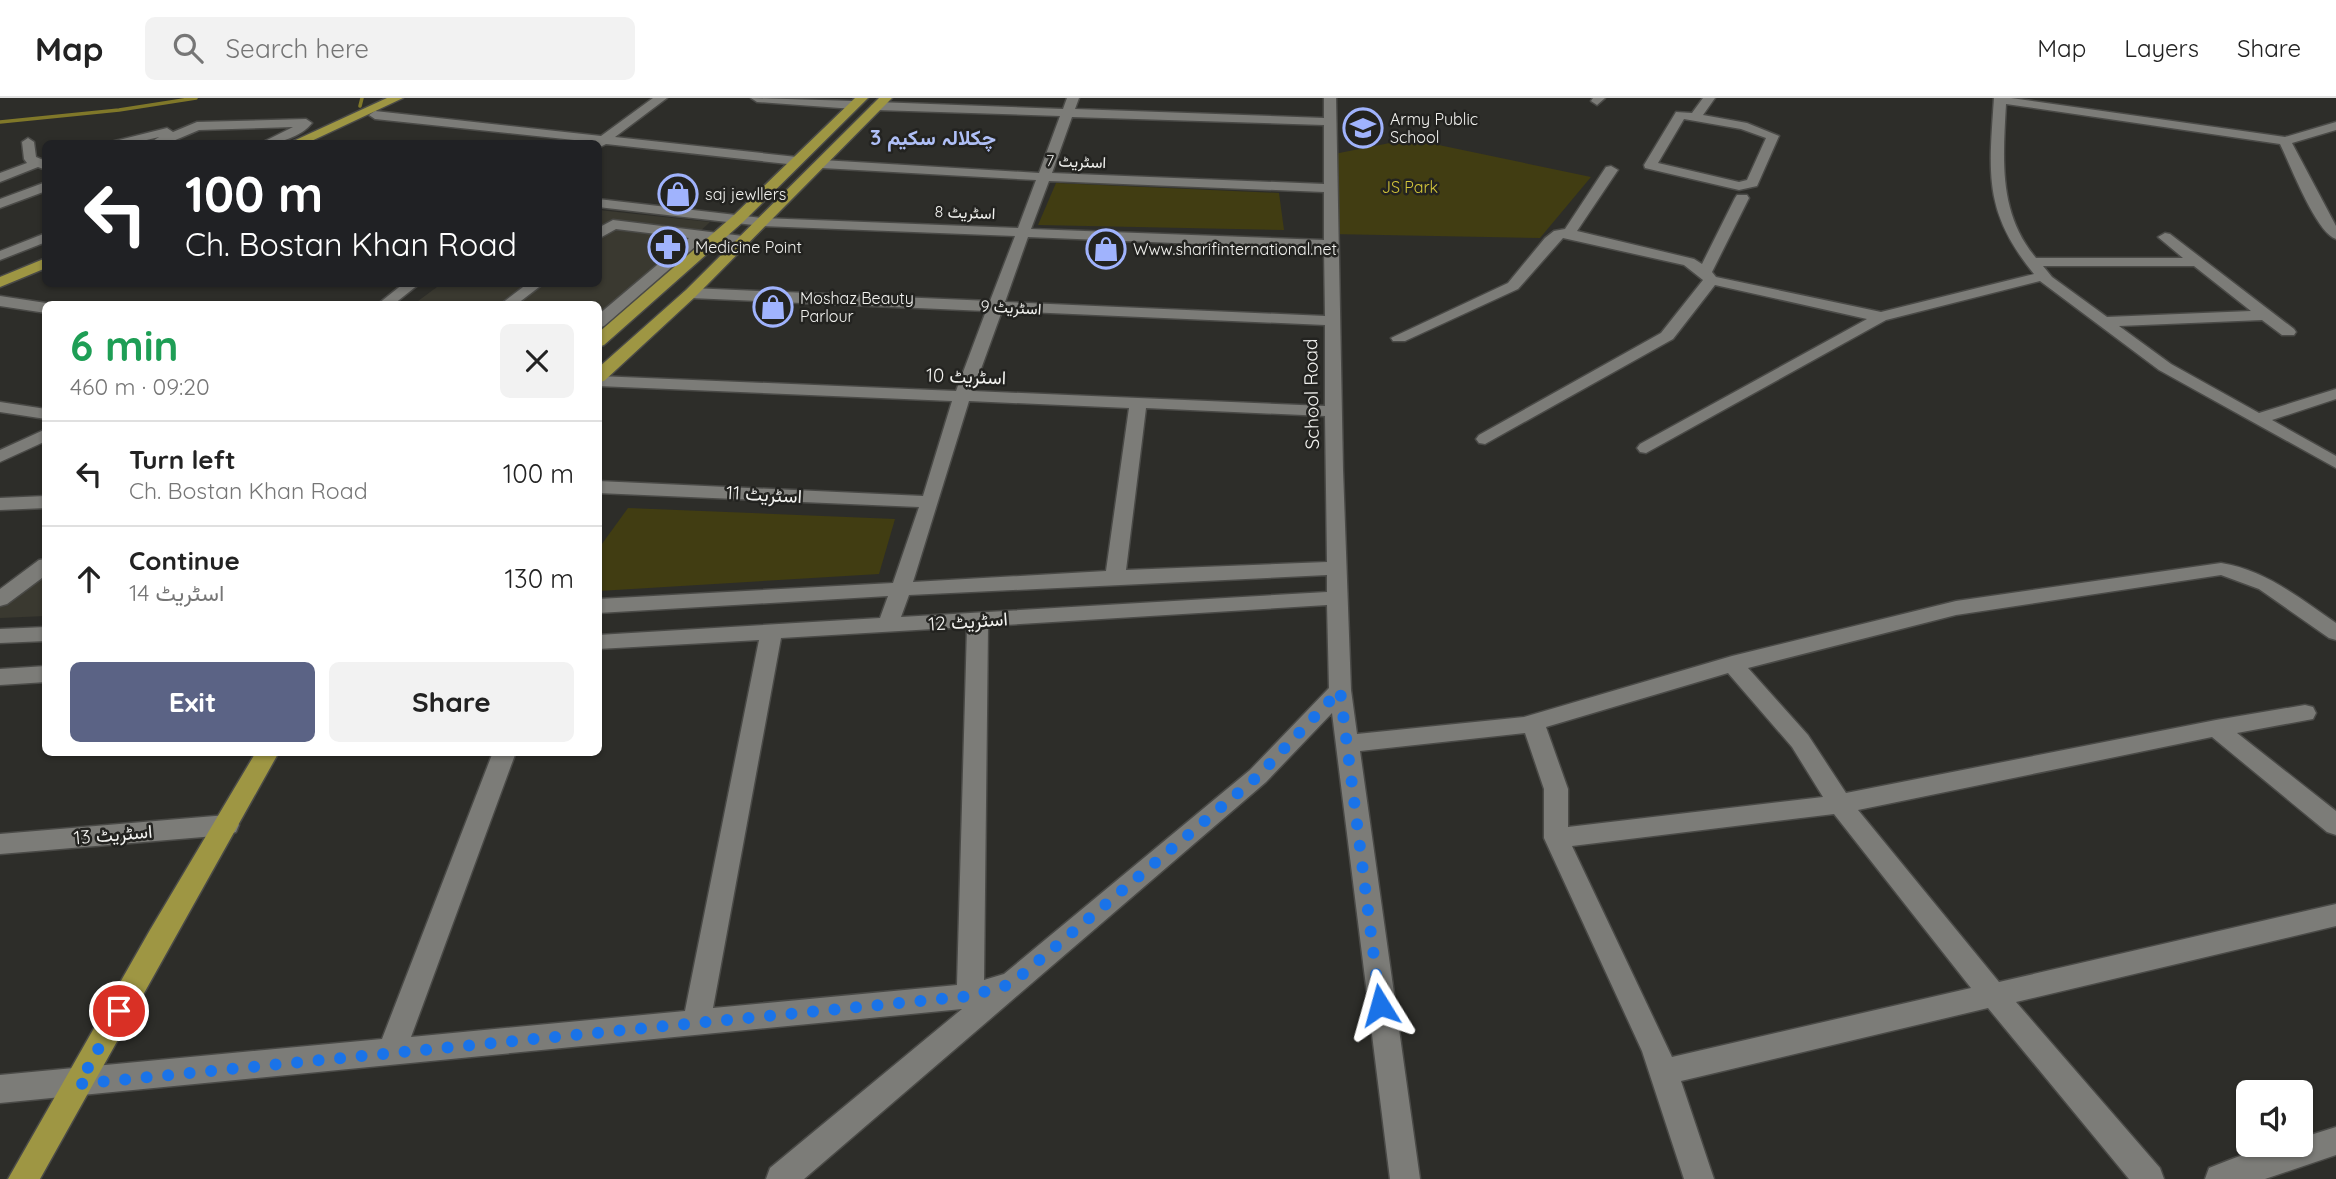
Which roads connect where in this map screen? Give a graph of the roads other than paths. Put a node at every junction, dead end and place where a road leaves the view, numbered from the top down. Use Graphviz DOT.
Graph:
graph roads {
  1 [pos="397,98"];
  2 [pos="415,98"];
  3 [pos="661,98"];
  4 [pos="757,98"];
  5 [pos="1330,98"];
  6 [pos="1709,98"];
  7 [pos="2000,99"];
  8 [pos="858,102"];
  9 [pos="882,102"];
  10 [pos="1070,106"];
  11 [pos="375,115"];
  12 [pos="1696,116"];
  13 [pos="1329,122"];
  14 [pos="197,126"];
  15 [pos="2336,126"];
  16 [pos="2305,136"];
  17 [pos="129,140"];
  18 [pos="163,140"];
  19 [pos="274,140"];
  20 [pos="302,140"];
  21 [pos="321,140"];
  22 [pos="584,140"];
  23 [pos="2336,140"];
  24 [pos="602,141"];
  25 [pos="2285,141"];
  26 [pos="28,142"];
  27 [pos="602,142"];
  28 [pos="797,161"];
  29 [pos="0,163"];
  30 [pos="37,163"];
  31 [pos="822,163"];
  32 [pos="1611,170"];
  33 [pos="1044,177"];
  34 [pos="0,178"];
  35 [pos="42,188"];
  36 [pos="1330,188"];
  37 [pos="1742,198"];
  38 [pos="602,203"];
  39 [pos="0,204"];
  40 [pos="738,219"];
  41 [pos="762,222"];
  42 [pos="602,232"];
  43 [pos="1024,232"];
  44 [pos="1569,233"];
  45 [pos="701,234"];
  46 [pos="2336,235"];
  47 [pos="718,237"];
  48 [pos="2165,237"];
  49 [pos="42,239"];
  50 [pos="743,240"];
  51 [pos="1330,245"];
  52 [pos="42,253"];
  53 [pos="0,256"];
  54 [pos="2033,262"];
  55 [pos="2197,262"];
  56 [pos="42,264"];
  57 [pos="0,271"];
  58 [pos="1708,276"];
  59 [pos="2043,276"];
  60 [pos="0,283"];
  61 [pos="408,287"];
  62 [pos="532,287"];
  63 [pos="691,293"];
  64 [pos="0,301"];
  65 [pos="389,301"];
  66 [pos="512,301"];
  67 [pos="996,306"];
  68 [pos="42,307"];
  69 [pos="2264,315"];
  70 [pos="1881,317"];
  71 [pos="602,320"];
  72 [pos="1331,321"];
  73 [pos="2101,322"];
  74 [pos="2288,332"];
  75 [pos="602,338"];
  76 [pos="1399,338"];
  77 [pos="602,375"];
  78 [pos="602,379"];
  79 [pos="2336,394"];
  80 [pos="962,397"];
  81 [pos="1139,403"];
  82 [pos="0,407"];
  83 [pos="1333,411"];
  84 [pos="42,413"];
  85 [pos="2258,419"];
  86 [pos="42,436"];
  87 [pos="1485,439"];
  88 [pos="1646,448"];
  89 [pos="0,457"];
  90 [pos="2336,463"];
  91 [pos="602,487"];
  92 [pos="42,502"];
  93 [pos="930,502"];
  94 [pos="0,504"];
  95 [pos="42,568"];
  96 [pos="1336,568"];
  97 [pos="1115,577"];
  98 [pos="900,589"];
  99 [pos="0,598"];
  100 [pos="1338,598"];
  101 [pos="602,606"];
  102 [pos="978,620"];
  103 [pos="887,626"];
  104 [pos="2336,633"];
  105 [pos="42,634"];
  106 [pos="771,634"];
  107 [pos="0,636"];
  108 [pos="602,642"];
  109 [pos="1732,664"];
  110 [pos="42,674"];
  111 [pos="0,677"];
  112 [pos="1340,690"];
  113 [pos="2305,713"];
  114 [pos="1533,722"];
  115 [pos="2216,728"];
  116 [pos="1347,744"];
  117 [pos="266,756"];
  118 [pos="503,756"];
  119 [pos="1840,804"];
  120 [pos="227,825"];
  121 [pos="2336,825"];
  122 [pos="1556,838"];
  123 [pos="0,844"];
  124 [pos="2336,915"];
  125 [pos="1011,984"];
  126 [pos="970,996"];
  127 [pos="1994,996"];
  128 [pos="696,1023"];
  129 [pos="391,1053"];
  130 [pos="1663,1072"];
  131 [pos="79,1084"];
  132 [pos="0,1089"];
  133 [pos="2336,1141"];
  134 [pos="23,1179"];
  135 [pos="780,1179"];
  136 [pos="1405,1179"];
  137 [pos="1699,1179"];
  138 [pos="2149,1179"];
  139 [pos="2220,1179"];
  1 -- 20 [label="main road"];
  2 -- 11 [label="main road"];
  3 -- 24 [label="street"];
  4 -- 8 [label="street"];
  5 -- 13 [label="street, School Road"];
  6 -- 12 [label="street"];
  7 -- 25 [label="street"];
  7 -- 54 [label="street"];
  8 -- 28 [label="main road"];
  9 -- 10 [label="street"];
  9 -- 31 [label="main road"];
  10 -- 13 [label="street"];
  10 -- 33 [label="street"];
  11 -- 21 [label="main road"];
  11 -- 22 [label="street"];
  12 -- 12 [label="street"];
  13 -- 36 [label="street, School Road"];
  14 -- 17 [label="street"];
  14 -- 18 [label="street"];
  14 -- 19 [label="street"];
  15 -- 16 [label="street"];
  16 -- 23 [label="street"];
  16 -- 25 [label="street"];
  25 -- 46 [label="street"];
  26 -- 30 [label="street"];
  27 -- 28 [label="street"];
  28 -- 40 [label="main road"];
  29 -- 30 [label="street"];
  30 -- 34 [label="street"];
  31 -- 33 [label="street, اسٹریٹ 7"];
  31 -- 41 [label="main road"];
  32 -- 44 [label="street"];
  33 -- 36 [label="street, اسٹریٹ 7"];
  33 -- 43 [label="street"];
  35 -- 39 [label="street"];
  36 -- 51 [label="street, School Road"];
  37 -- 58 [label="street"];
  38 -- 40 [label="street, اسٹریٹ 8"];
  40 -- 41 [label="street, اسٹریٹ 8"];
  40 -- 47 [label="main road"];
  41 -- 43 [label="street, اسٹریٹ 8"];
  41 -- 50 [label="main road"];
  42 -- 45 [label="street"];
  43 -- 51 [label="street, اسٹریٹ 8"];
  43 -- 67 [label="street"];
  44 -- 58 [label="street"];
  44 -- 76 [label="street"];
  45 -- 47 [label="street"];
  45 -- 71 [label="street"];
  47 -- 50 [label="street"];
  47 -- 75 [label="main road"];
  48 -- 55 [label="street"];
  49 -- 53 [label="street"];
  50 -- 63 [label="main road"];
  51 -- 72 [label="street, School Road"];
  52 -- 57 [label="main road"];
  54 -- 55 [label="street"];
  54 -- 59 [label="street"];
  55 -- 69 [label="street"];
  56 -- 60 [label="main road"];
  58 -- 70 [label="street"];
  58 -- 87 [label="street"];
  59 -- 70 [label="street"];
  59 -- 73 [label="street"];
  61 -- 65 [label="street"];
  62 -- 66 [label="street"];
  63 -- 67 [label="street, اسٹریٹ 9"];
  63 -- 77 [label="main road"];
  64 -- 68 [label="street"];
  67 -- 72 [label="street, اسٹریٹ 9"];
  67 -- 80 [label="street"];
  69 -- 73 [label="street"];
  69 -- 74 [label="street"];
  70 -- 88 [label="street"];
  72 -- 83 [label="street, School Road"];
  73 -- 85 [label="street"];
  78 -- 80 [label="street, اسٹریٹ 10"];
  79 -- 85 [label="street"];
  80 -- 81 [label="street, اسٹریٹ 10"];
  80 -- 93 [label="street"];
  81 -- 83 [label="street, اسٹریٹ 10"];
  81 -- 97 [label="street"];
  82 -- 84 [label="street"];
  83 -- 96 [label="street, School Road"];
  85 -- 90 [label="street"];
  86 -- 89 [label="street"];
  91 -- 93 [label="street, اسٹریٹ 11"];
  92 -- 94 [label="street"];
  93 -- 98 [label="street"];
  95 -- 99 [label="street"];
  96 -- 97 [label="street"];
  96 -- 100 [label="street, School Road"];
  97 -- 98 [label="street"];
  98 -- 101 [label="street"];
  98 -- 103 [label="street"];
  100 -- 102 [label="street, اسٹریٹ 12"];
  100 -- 112 [label="street, School Road"];
  102 -- 103 [label="street, اسٹریٹ 12"];
  102 -- 126 [label="street"];
  103 -- 106 [label="street, اسٹریٹ 12"];
  104 -- 109 [label="street"];
  105 -- 107 [label="street"];
  106 -- 108 [label="street, اسٹریٹ 12"];
  106 -- 128 [label="street"];
  109 -- 114 [label="street"];
  109 -- 119 [label="street"];
  110 -- 111 [label="street"];
  112 -- 116 [label="street, School Road"];
  112 -- 125 [label="street"];
  113 -- 115 [label="street"];
  114 -- 116 [label="street"];
  114 -- 122 [label="street"];
  115 -- 119 [label="street"];
  115 -- 121 [label="street"];
  116 -- 136 [label="street, School Road"];
  117 -- 120 [label="main road"];
  118 -- 129 [label="street"];
  119 -- 122 [label="street"];
  119 -- 127 [label="street"];
  120 -- 123 [label="street, اسٹریٹ 13"];
  120 -- 131 [label="main road"];
  122 -- 130 [label="street"];
  124 -- 127 [label="street"];
  125 -- 126 [label="street"];
  125 -- 135 [label="street"];
  126 -- 128 [label="street"];
  127 -- 130 [label="street"];
  127 -- 138 [label="street"];
  128 -- 129 [label="street"];
  129 -- 131 [label="street"];
  130 -- 137 [label="street"];
  131 -- 132 [label="street"];
  131 -- 134 [label="main road"];
  133 -- 139 [label="street"];
}
